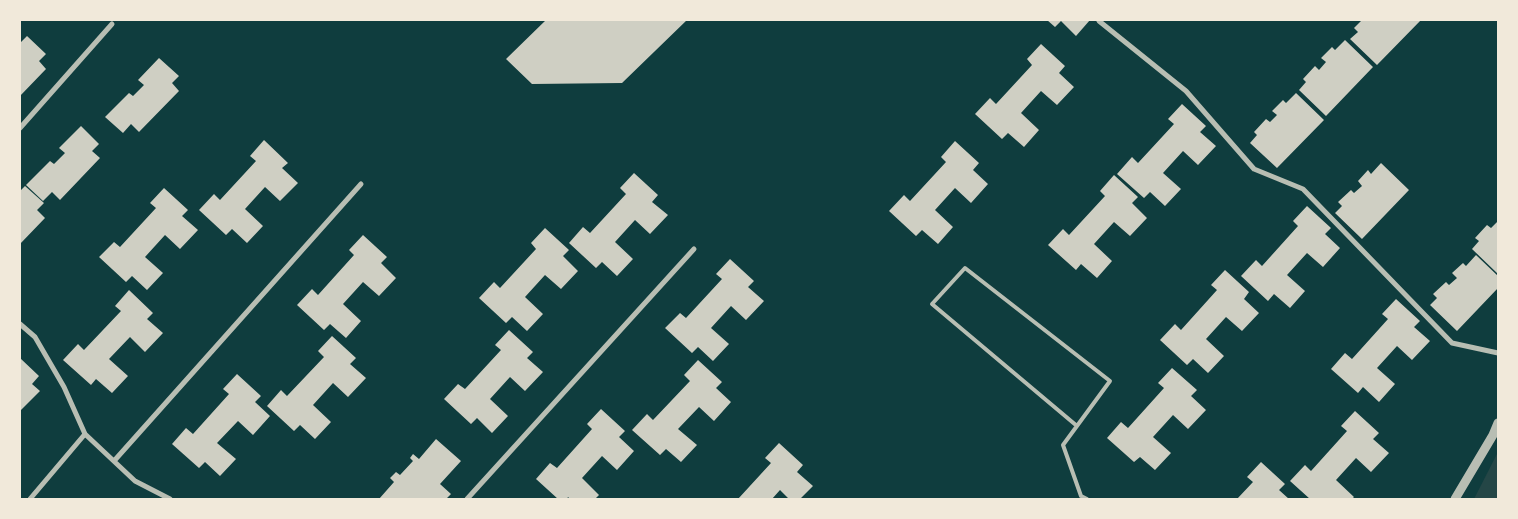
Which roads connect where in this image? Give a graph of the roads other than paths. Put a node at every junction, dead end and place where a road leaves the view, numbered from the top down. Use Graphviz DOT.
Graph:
graph roads {
  1 [pos="1099,21"];
  2 [pos="112,24"];
  3 [pos="20,128"];
  4 [pos="361,184"];
  5 [pos="694,250"];
  6 [pos="20,324"];
  7 [pos="1498,353"];
  8 [pos="1498,422"];
  9 [pos="1077,426"];
  10 [pos="85,434"];
  11 [pos="114,461"];
  12 [pos="30,499"];
  13 [pos="170,499"];
  14 [pos="466,499"];
  15 [pos="1087,499"];
  16 [pos="1455,499"];
  1 -- 7 [label="street"];
  2 -- 3 [label="street"];
  4 -- 11 [label="street"];
  5 -- 14 [label="street"];
  6 -- 10 [label="street"];
  8 -- 16 [label="street"];
  9 -- 15 [label="lane"];
  10 -- 11 [label="street"];
  10 -- 12 [label="street"];
  11 -- 13 [label="street"];
}
